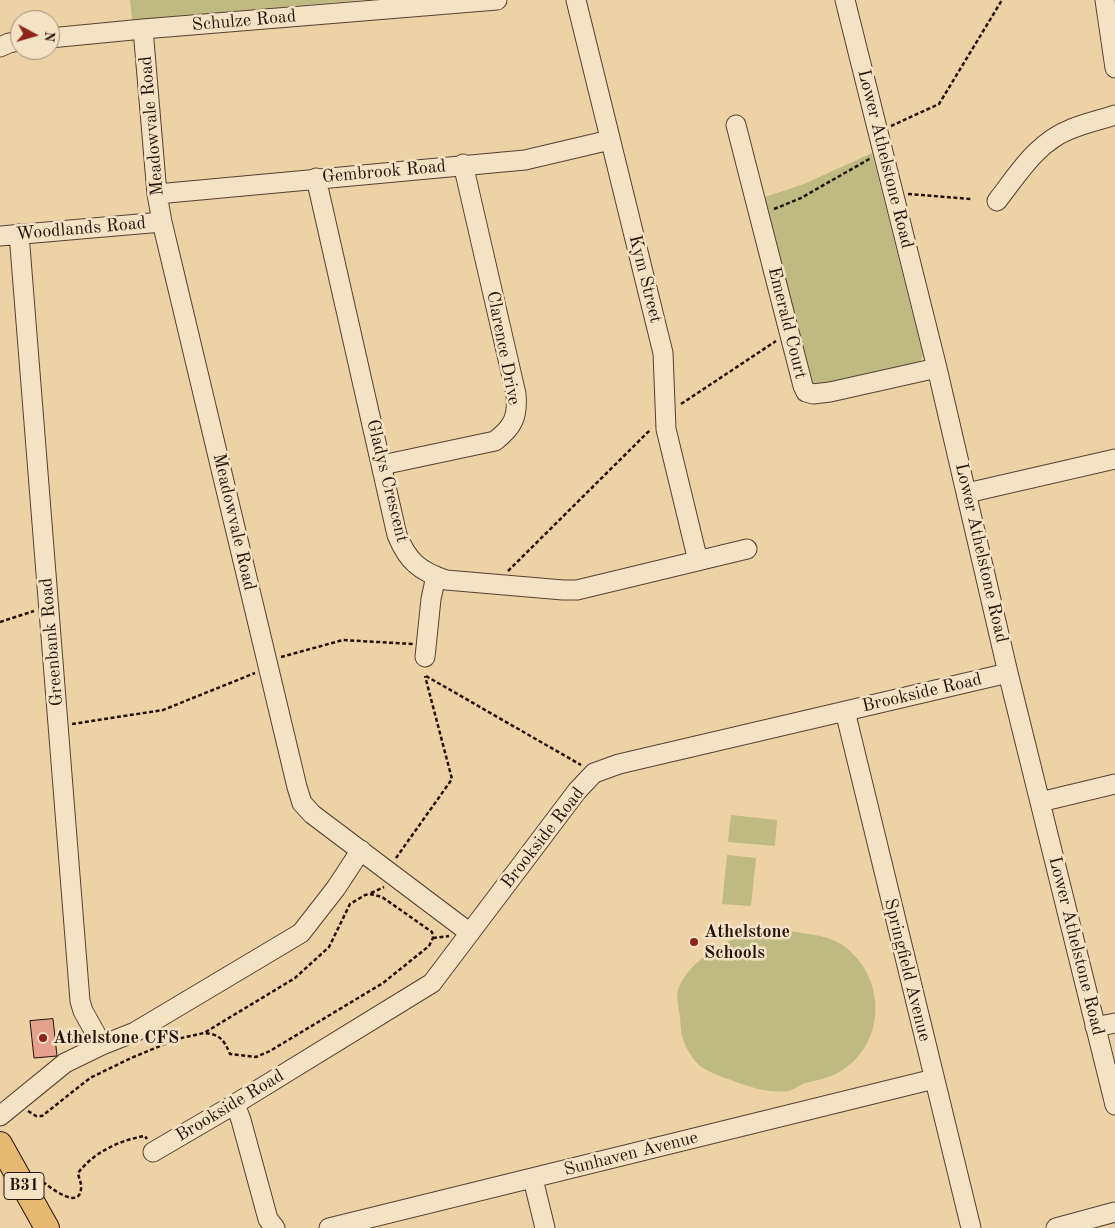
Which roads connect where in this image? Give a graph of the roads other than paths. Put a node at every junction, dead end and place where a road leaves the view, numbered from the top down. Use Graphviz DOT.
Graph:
graph roads {
  1 [pos="497,0"];
  2 [pos="576,0"];
  3 [pos="845,0"];
  4 [pos="1105,0"];
  5 [pos="381,5"];
  6 [pos="142,29"];
  7 [pos="60,37"];
  8 [pos="1115,68"];
  9 [pos="1115,116"];
  10 [pos="736,125"];
  11 [pos="610,140"];
  12 [pos="463,164"];
  13 [pos="316,178"];
  14 [pos="157,194"];
  15 [pos="997,201"];
  16 [pos="162,222"];
  17 [pos="19,234"];
  18 [pos="0,236"];
  19 [pos="937,368"];
  20 [pos="1115,459"];
  21 [pos="382,465"];
  22 [pos="967,493"];
  23 [pos="747,549"];
  24 [pos="698,561"];
  25 [pos="436,576"];
  26 [pos="426,651"];
  27 [pos="1008,673"];
  28 [pos="845,712"];
  29 [pos="1115,784"];
  30 [pos="1040,802"];
  31 [pos="361,850"];
  32 [pos="470,933"];
  33 [pos="1115,1023"];
  34 [pos="1096,1027"];
  35 [pos="102,1045"];
  36 [pos="934,1079"];
  37 [pos="235,1104"];
  38 [pos="1115,1105"];
  39 [pos="0,1116"];
  40 [pos="0,1144"];
  41 [pos="153,1152"];
  42 [pos="0,1168"];
  43 [pos="533,1179"];
  44 [pos="1115,1212"];
  45 [pos="34,1228"];
  46 [pos="47,1228"];
  47 [pos="275,1228"];
  48 [pos="328,1228"];
  49 [pos="546,1228"];
  50 [pos="971,1228"];
  51 [pos="1056,1228"];
  1 -- 5 [label="street, Schulze Road"];
  2 -- 11 [label="street, Kym Street"];
  3 -- 19 [label="street, Lower Athelstone Road"];
  4 -- 8 [label="street"];
  5 -- 6 [label="street, Schulze Road"];
  6 -- 7 [label="street, Schulze Road"];
  6 -- 14 [label="street, Meadowvale Road"];
  9 -- 15 [label="street"];
  10 -- 19 [label="street, Emerald Court"];
  11 -- 12 [label="street, Gembrook Road"];
  11 -- 24 [label="street, Kym Street"];
  12 -- 13 [label="street, Gembrook Road"];
  12 -- 21 [label="street, Clarence Drive"];
  13 -- 14 [label="street, Gembrook Road"];
  13 -- 21 [label="street, Gladys Crescent"];
  14 -- 16 [label="street, Meadowvale Road"];
  16 -- 17 [label="street, Woodlands Road"];
  16 -- 31 [label="street, Meadowvale Road"];
  17 -- 18 [label="street, Woodlands Road"];
  17 -- 35 [label="street, Greenbank Road"];
  19 -- 22 [label="street, Lower Athelstone Road"];
  20 -- 22 [label="street"];
  21 -- 25 [label="street, Gladys Crescent"];
  22 -- 27 [label="street, Lower Athelstone Road"];
  23 -- 24 [label="street, Gladys Crescent"];
  24 -- 25 [label="street, Gladys Crescent"];
  25 -- 26 [label="street"];
  27 -- 28 [label="street, Brookside Road"];
  27 -- 30 [label="street, Lower Athelstone Road"];
  28 -- 32 [label="street, Brookside Road"];
  28 -- 36 [label="street, Springfield Avenue"];
  29 -- 30 [label="street"];
  30 -- 34 [label="street, Lower Athelstone Road"];
  31 -- 32 [label="street, Meadowvale Road"];
  31 -- 35 [label="street"];
  32 -- 37 [label="street, Brookside Road"];
  33 -- 34 [label="street"];
  34 -- 38 [label="street, Lower Athelstone Road"];
  35 -- 39 [label="street"];
  36 -- 43 [label="street, Sunhaven Avenue"];
  36 -- 50 [label="street, Springfield Avenue"];
  37 -- 41 [label="street, Brookside Road"];
  37 -- 47 [label="street"];
  40 -- 46 [label="main road, B31"];
  42 -- 45 [label="main road, B31"];
  43 -- 48 [label="street, Sunhaven Avenue"];
  43 -- 49 [label="street"];
  44 -- 51 [label="street"];
}
